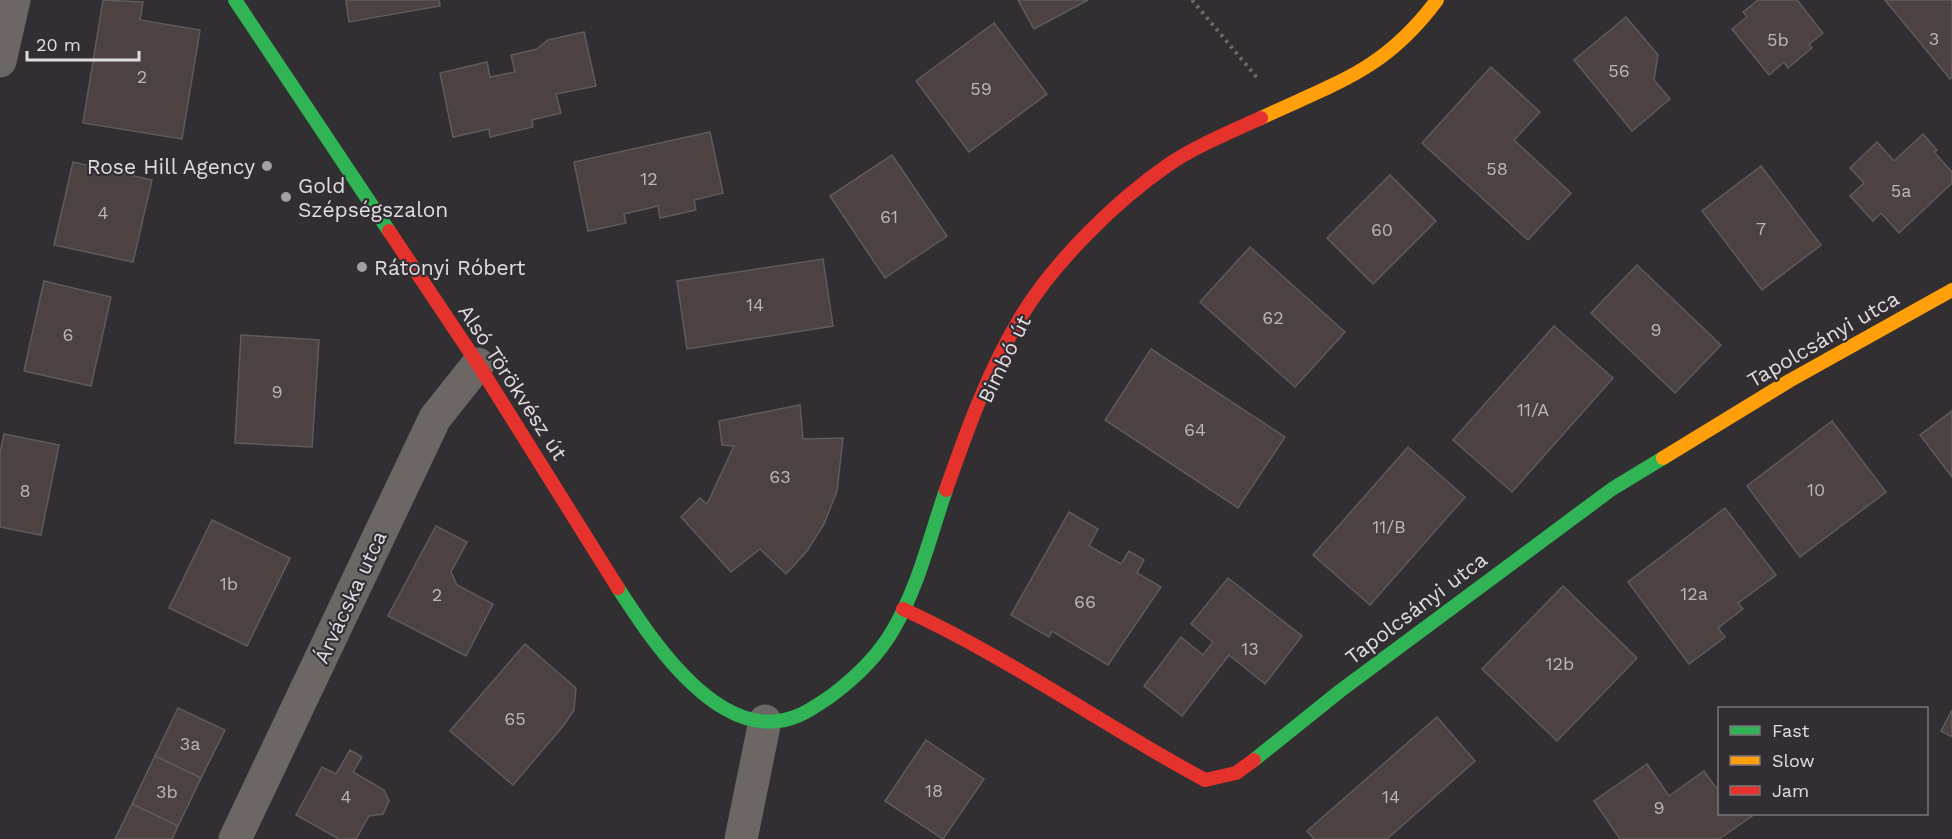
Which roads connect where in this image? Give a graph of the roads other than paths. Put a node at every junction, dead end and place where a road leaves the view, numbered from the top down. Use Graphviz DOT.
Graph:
graph roads {
  1 [pos="14,0"];
  2 [pos="235,0"];
  3 [pos="1437,0"];
  4 [pos="0,61"];
  5 [pos="1952,290"];
  6 [pos="478,364"];
  7 [pos="903,609"];
  8 [pos="765,721"];
  9 [pos="235,839"];
  10 [pos="741,839"];
  1 -- 4 [label="street"];
  2 -- 6 [label="street, Alsó Törökvész út"];
  3 -- 7 [label="street, Bimbó út"];
  5 -- 7 [label="street, Tapolcsányi utca"];
  6 -- 8 [label="street, Alsó Törökvész út"];
  6 -- 9 [label="street, Árvácska utca"];
  7 -- 8 [label="street, Bimbó út"];
  8 -- 10 [label="street"];
}
